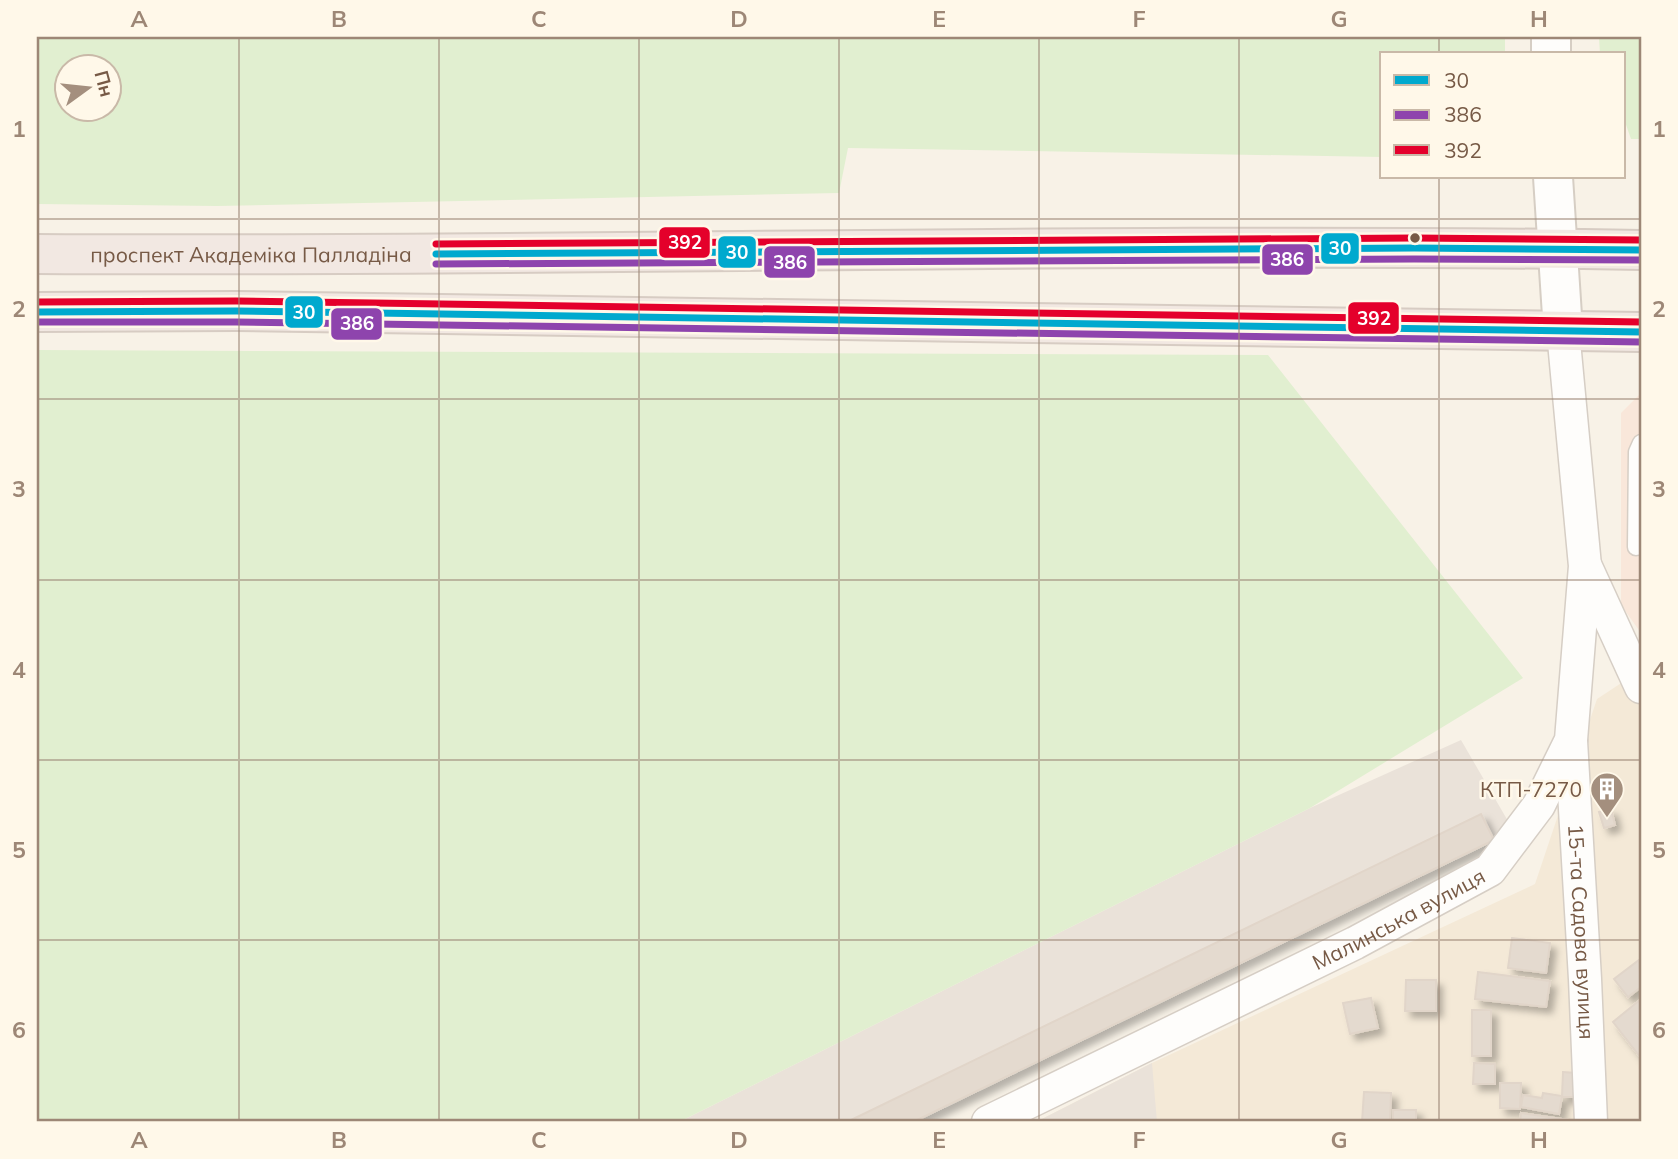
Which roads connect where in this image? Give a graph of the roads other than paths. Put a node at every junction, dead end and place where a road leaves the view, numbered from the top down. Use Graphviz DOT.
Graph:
graph roads {
  1 [pos="1553,178"];
  2 [pos="1558,249"];
  3 [pos="1641,250"];
  4 [pos="37,254"];
  5 [pos="37,312"];
  6 [pos="1563,331"];
  7 [pos="1641,332"];
  8 [pos="1641,443"];
  9 [pos="1636,547"];
  10 [pos="1585,566"];
  11 [pos="1640,683"];
  12 [pos="1571,740"];
  13 [pos="988,1122"];
  14 [pos="1591,1122"];
  1 -- 2 [label="street"];
  2 -- 3 [label="highway, проспект Академіка Палладіна"];
  2 -- 4 [label="highway, проспект Академіка Палладіна"];
  2 -- 6 [label="street"];
  5 -- 6 [label="highway"];
  6 -- 7 [label="highway"];
  6 -- 10 [label="street, Малинська вулиця"];
  8 -- 9 [label="lane"];
  10 -- 11 [label="street"];
  10 -- 12 [label="street, Малинська вулиця"];
  12 -- 13 [label="street, Малинська вулиця"];
  12 -- 14 [label="street, 15-та Садова вулиця"];
}
